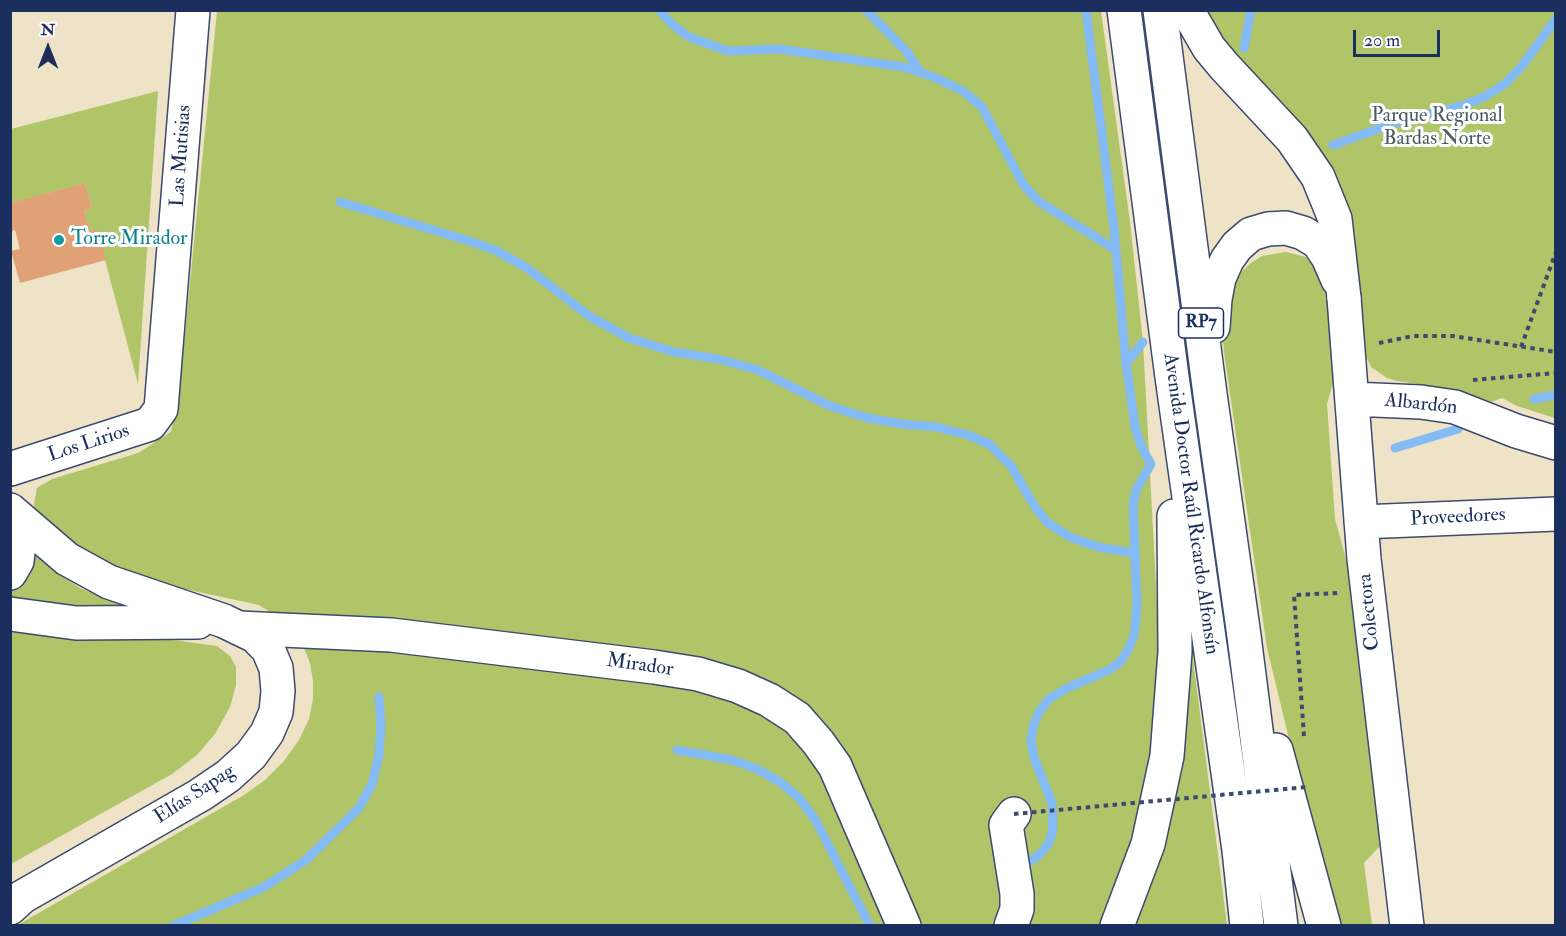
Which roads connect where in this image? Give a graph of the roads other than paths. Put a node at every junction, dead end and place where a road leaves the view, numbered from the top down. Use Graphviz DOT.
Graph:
graph roads {
  1 [pos="193,10"];
  2 [pos="1124,10"];
  3 [pos="1160,10"];
  4 [pos="1187,10"];
  5 [pos="1344,298"];
  6 [pos="1172,377"];
  7 [pos="1210,394"];
  8 [pos="1352,399"];
  9 [pos="161,410"];
  10 [pos="1556,443"];
  11 [pos="10,469"];
  12 [pos="13,513"];
  13 [pos="1556,514"];
  14 [pos="1361,522"];
  15 [pos="10,573"];
  16 [pos="10,614"];
  17 [pos="232,624"];
  18 [pos="1244,636"];
  19 [pos="1014,814"];
  20 [pos="14,902"];
  21 [pos="904,926"];
  22 [pos="1011,926"];
  23 [pos="1117,926"];
  24 [pos="1247,926"];
  25 [pos="1281,926"];
  26 [pos="1324,926"];
  27 [pos="1407,926"];
  1 -- 9 [label="main road, Las Mutisias"];
  2 -- 6 [label="main road, Avenida Doctor Raúl Ricardo Alfonsín / RP7"];
  3 -- 7 [label="main road, Avenida Doctor Raúl Ricardo Alfonsín / RP7"];
  4 -- 5 [label="main road"];
  5 -- 7 [label="main road"];
  5 -- 8 [label="main road, Colectora"];
  6 -- 23 [label="main road"];
  6 -- 24 [label="main road, Avenida Doctor Raúl Ricardo Alfonsín / RP7"];
  7 -- 18 [label="main road, Avenida Doctor Raúl Ricardo Alfonsín / RP7"];
  8 -- 10 [label="main road, Albardón"];
  8 -- 14 [label="main road, Colectora"];
  9 -- 11 [label="main road, Los Lirios"];
  12 -- 15 [label="main road"];
  12 -- 17 [label="main road, Elías Sapag"];
  13 -- 14 [label="main road, Proveedores"];
  14 -- 27 [label="main road, Colectora"];
  16 -- 17 [label="main road"];
  17 -- 20 [label="main road, Elías Sapag"];
  17 -- 21 [label="main road, Mirador"];
  18 -- 25 [label="main road, Avenida Doctor Raúl Ricardo Alfonsín / RP7"];
  18 -- 26 [label="main road"];
  19 -- 22 [label="main road"];
}
